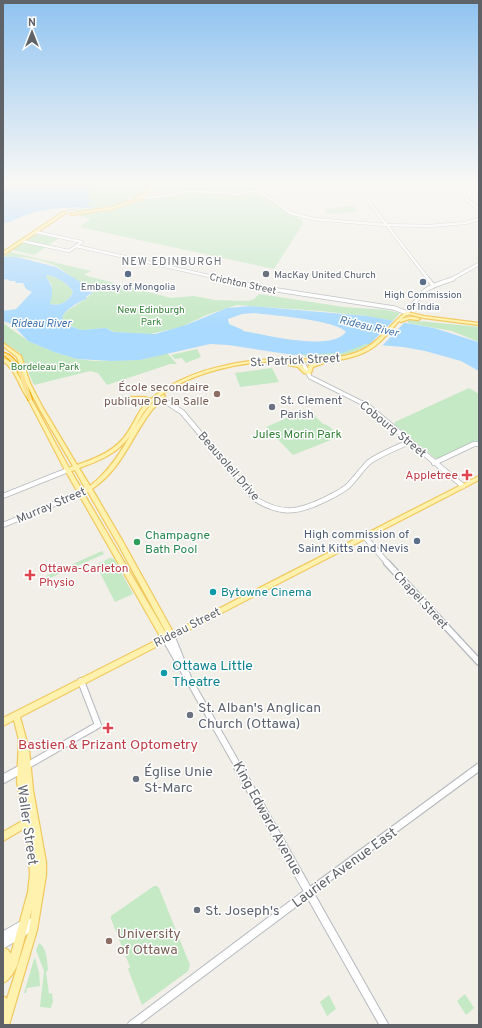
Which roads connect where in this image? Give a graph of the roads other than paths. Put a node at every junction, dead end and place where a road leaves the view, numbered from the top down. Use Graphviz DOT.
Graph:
graph roads {
  1 [pos="39,230"];
  2 [pos="390,230"];
  3 [pos="36,232"];
  4 [pos="22,241"];
  5 [pos="76,246"];
  6 [pos="3,254"];
  7 [pos="479,264"];
  8 [pos="433,285"];
  9 [pos="407,313"];
  10 [pos="424,320"];
  11 [pos="400,321"];
  12 [pos="479,325"];
  13 [pos="3,344"];
  14 [pos="375,346"];
  15 [pos="3,349"];
  16 [pos="3,353"];
  17 [pos="3,360"];
  18 [pos="282,363"];
  19 [pos="303,363"];
  20 [pos="322,363"];
  21 [pos="24,371"];
  22 [pos="308,372"];
  23 [pos="132,398"];
  24 [pos="142,398"];
  25 [pos="30,399"];
  26 [pos="155,400"];
  27 [pos="146,407"];
  28 [pos="52,426"];
  29 [pos="48,434"];
  30 [pos="409,442"];
  31 [pos="478,444"];
  32 [pos="110,452"];
  33 [pos="72,460"];
  34 [pos="92,460"];
  35 [pos="434,463"];
  36 [pos="115,466"];
  37 [pos="76,468"];
  38 [pos="68,470"];
  39 [pos="479,478"];
  40 [pos="463,486"];
  41 [pos="89,490"];
  42 [pos="81,493"];
  43 [pos="3,496"];
  44 [pos="3,525"];
  45 [pos="365,537"];
  46 [pos="111,545"];
  47 [pos="126,556"];
  48 [pos="168,636"];
  49 [pos="479,662"];
  50 [pos="186,674"];
  51 [pos="81,681"];
  52 [pos="16,716"];
  53 [pos="3,722"];
  54 [pos="25,767"];
  55 [pos="479,767"];
  56 [pos="3,779"];
  57 [pos="31,820"];
  58 [pos="3,837"];
  59 [pos="309,892"];
  60 [pos="34,926"];
  61 [pos="23,928"];
  62 [pos="3,936"];
  63 [pos="3,944"];
  64 [pos="3,952"];
  65 [pos="6,975"];
  66 [pos="3,1001"];
  67 [pos="3,1007"];
  68 [pos="4,1025"];
  69 [pos="132,1025"];
  70 [pos="384,1025"];
  1 -- 3 [label="main road"];
  2 -- 8 [label="street"];
  3 -- 4 [label="main road"];
  3 -- 5 [label="street"];
  4 -- 5 [label="street"];
  4 -- 6 [label="main road"];
  5 -- 9 [label="street, Crichton Street"];
  7 -- 8 [label="main road"];
  8 -- 9 [label="main road"];
  9 -- 10 [label="main road"];
  9 -- 11 [label="main road, St. Patrick Street"];
  9 -- 12 [label="main road"];
  10 -- 11 [label="main road"];
  10 -- 12 [label="main road"];
  11 -- 14 [label="main road, St. Patrick Street"];
  13 -- 21 [label="main road, King Edward Avenue"];
  14 -- 20 [label="main road, St. Patrick Street"];
  14 -- 26 [label="main road, St. Patrick Street"];
  15 -- 21 [label="highway"];
  16 -- 25 [label="highway"];
  17 -- 25 [label="main road, King Edward Avenue"];
  18 -- 19 [label="main road, St. Patrick Street"];
  18 -- 22 [label="main road"];
  18 -- 26 [label="main road, St. Patrick Street"];
  19 -- 20 [label="main road, St. Patrick Street"];
  19 -- 22 [label="street, Cobourg Street"];
  20 -- 22 [label="main road"];
  21 -- 28 [label="main road, King Edward Avenue"];
  22 -- 30 [label="street, Cobourg Street"];
  23 -- 24 [label="main road"];
  24 -- 26 [label="main road"];
  24 -- 27 [label="main road"];
  25 -- 29 [label="main road, King Edward Avenue"];
  26 -- 27 [label="main road, St. Patrick Street"];
  26 -- 30 [label="street, Beausoleil Drive"];
  26 -- 36 [label="main road, St. Patrick Street"];
  27 -- 32 [label="main road, St. Patrick Street"];
  28 -- 29 [label="main road"];
  28 -- 33 [label="main road, King Edward Avenue"];
  29 -- 38 [label="main road, King Edward Avenue"];
  30 -- 35 [label="street, Cobourg Street"];
  31 -- 35 [label="street"];
  32 -- 34 [label="main road, St. Patrick Street"];
  32 -- 36 [label="main road"];
  33 -- 34 [label="main road"];
  33 -- 37 [label="main road, King Edward Avenue"];
  34 -- 37 [label="main road, St. Patrick Street"];
  35 -- 40 [label="street, Cobourg Street"];
  36 -- 41 [label="main road, Murray Street"];
  37 -- 38 [label="main road, St. Patrick Street"];
  37 -- 41 [label="main road, King Edward Avenue"];
  38 -- 42 [label="main road, King Edward Avenue"];
  38 -- 43 [label="main road, St. Patrick Street"];
  39 -- 40 [label="main road, Rideau Street"];
  40 -- 45 [label="main road, Rideau Street"];
  41 -- 42 [label="main road, Murray Street"];
  41 -- 47 [label="main road, King Edward Avenue"];
  42 -- 44 [label="main road, Murray Street"];
  42 -- 46 [label="main road, King Edward Avenue"];
  45 -- 48 [label="main road, Rideau Street"];
  45 -- 49 [label="street, Chapel Street"];
  46 -- 47 [label="main road"];
  46 -- 48 [label="main road, King Edward Avenue"];
  47 -- 48 [label="main road, King Edward Avenue"];
  48 -- 50 [label="main road, King Edward Avenue"];
  48 -- 50 [label="main road, King Edward Avenue"];
  48 -- 51 [label="main road, Rideau Street"];
  50 -- 59 [label="main road, King Edward Avenue"];
  51 -- 52 [label="main road, Rideau Street"];
  51 -- 54 [label="main road"];
  52 -- 53 [label="main road, Rideau Street"];
  52 -- 54 [label="main road, Waller Street"];
  54 -- 56 [label="main road"];
  54 -- 57 [label="main road, Waller Street"];
  55 -- 59 [label="street, Laurier Avenue East"];
  57 -- 58 [label="main road"];
  57 -- 60 [label="main road, Waller Street"];
  57 -- 61 [label="main road, Waller Street"];
  59 -- 69 [label="main road, Laurier Avenue East"];
  59 -- 70 [label="main road, King Edward Avenue"];
  60 -- 61 [label="main road"];
  60 -- 68 [label="main road, Waller Street"];
  61 -- 62 [label="main road"];
  61 -- 63 [label="main road"];
  61 -- 65 [label="main road, Waller Street"];
  64 -- 65 [label="main road"];
  66 -- 67 [label="main road"];
}
